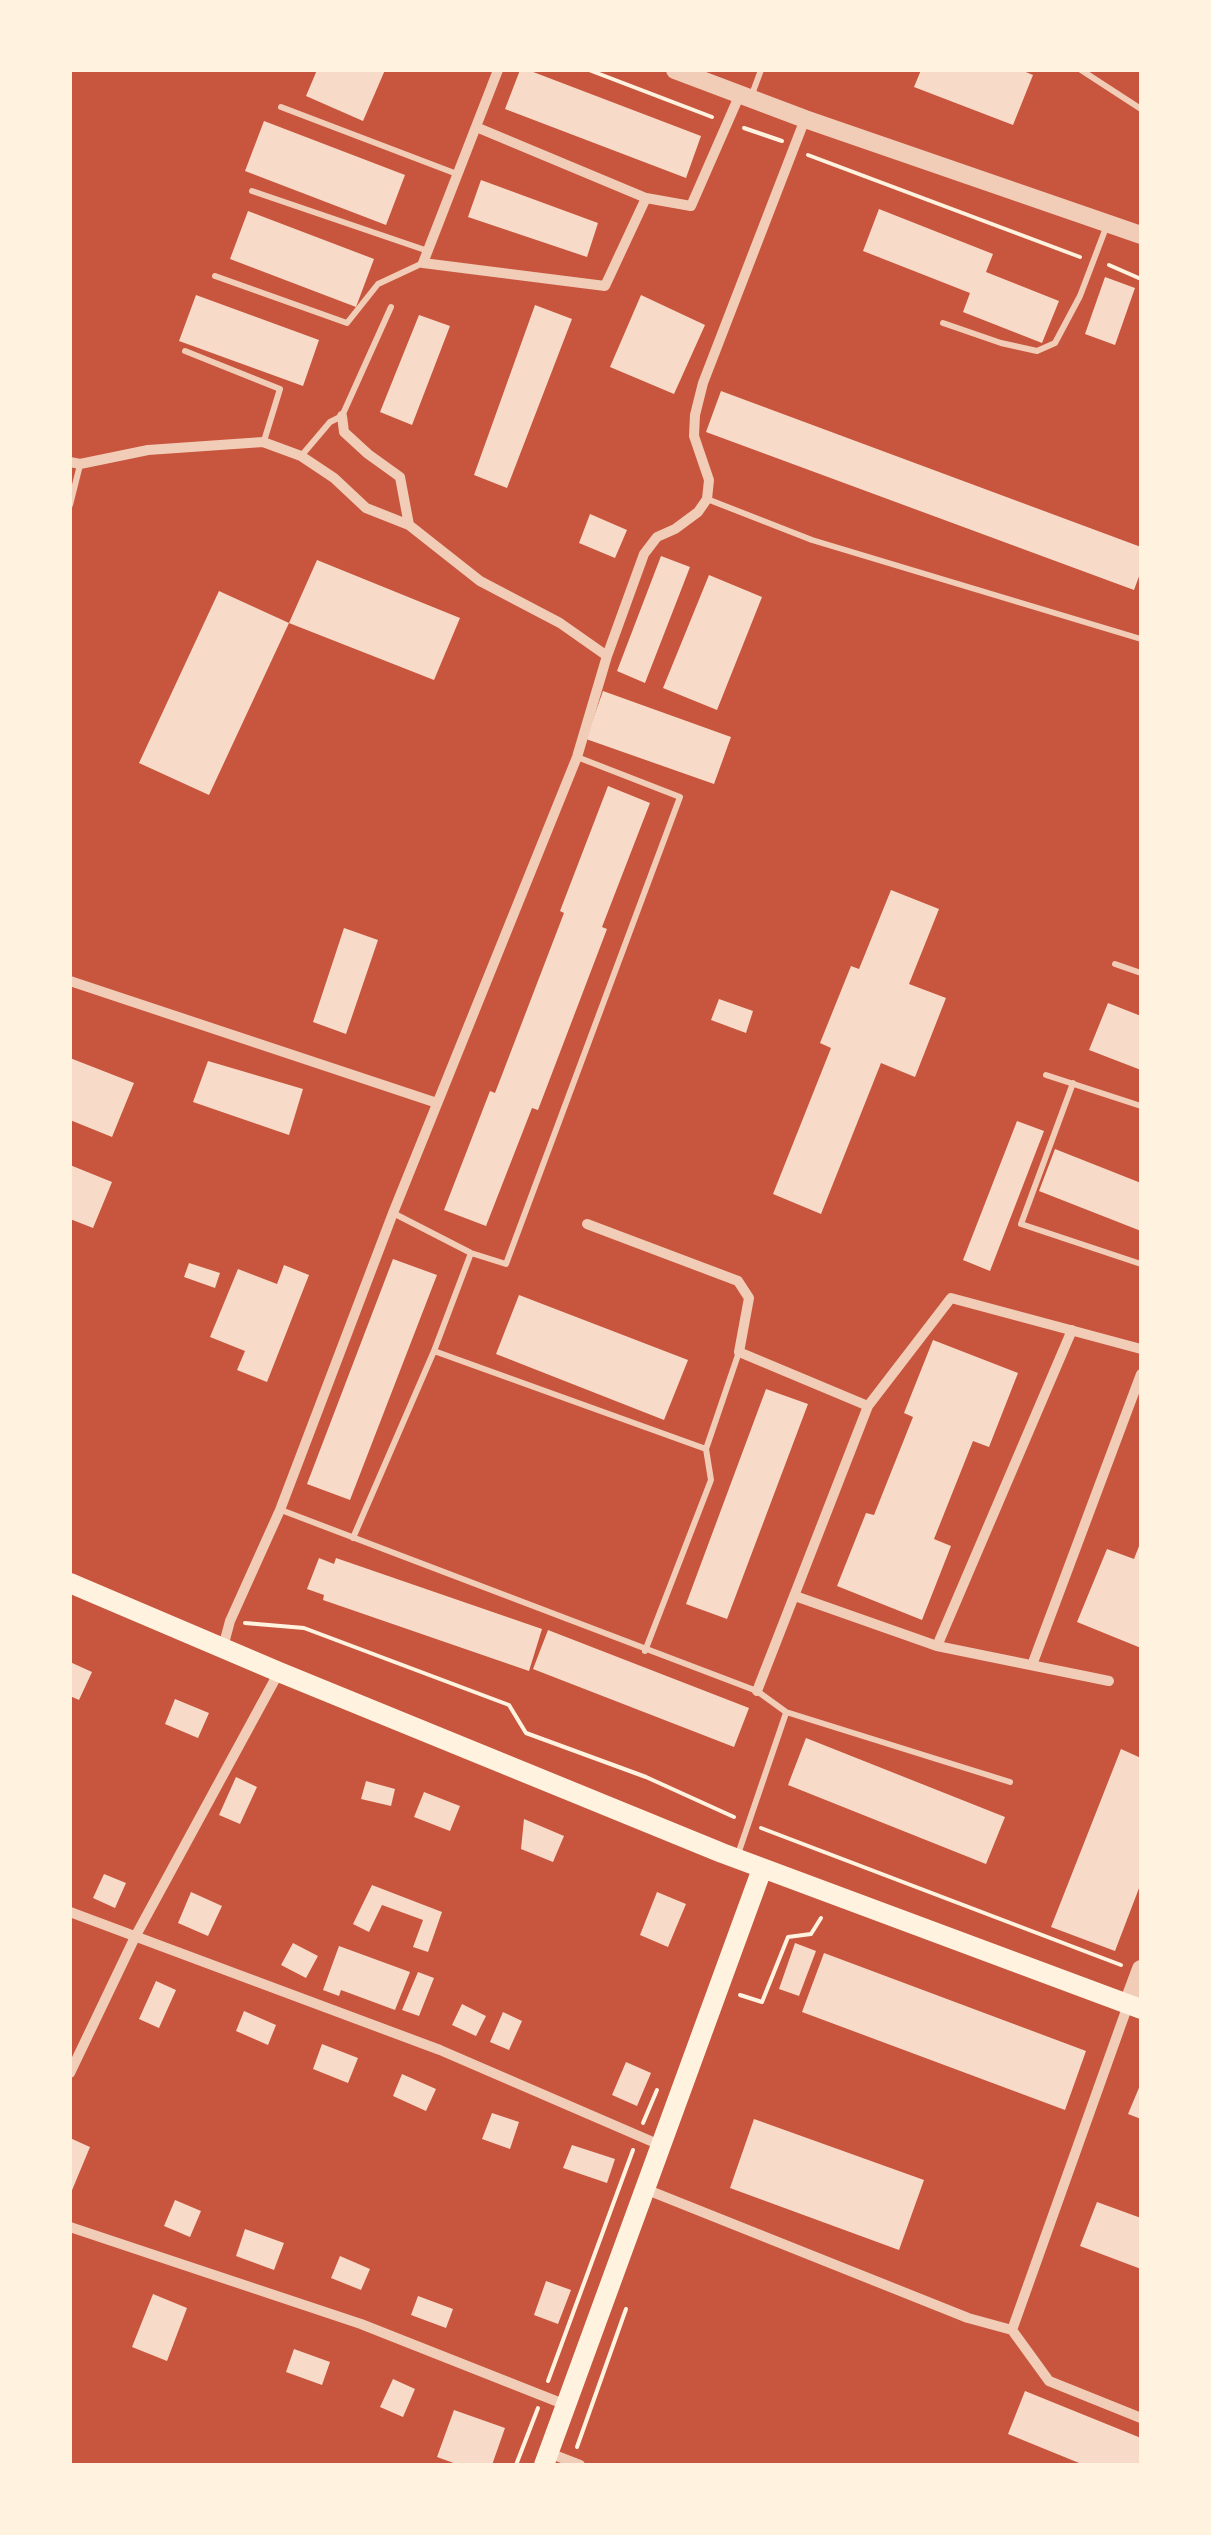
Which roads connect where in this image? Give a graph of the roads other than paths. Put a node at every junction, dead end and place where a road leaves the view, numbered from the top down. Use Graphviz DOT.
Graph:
graph roads {
  1 [pos="498,70"];
  2 [pos="674,70"];
  3 [pos="761,70"];
  4 [pos="1081,70"];
  5 [pos="745,96"];
  6 [pos="281,106"];
  7 [pos="1141,109"];
  8 [pos="805,118"];
  9 [pos="476,127"];
  10 [pos="458,174"];
  11 [pos="252,192"];
  12 [pos="646,198"];
  13 [pos="1108,224"];
  14 [pos="1141,236"];
  15 [pos="428,251"];
  16 [pos="423,263"];
  17 [pos="215,276"];
  18 [pos="391,307"];
  19 [pos="943,322"];
  20 [pos="185,351"];
  21 [pos="342,416"];
  22 [pos="263,442"];
  23 [pos="301,456"];
  24 [pos="75,463"];
  25 [pos="706,499"];
  26 [pos="70,505"];
  27 [pos="409,525"];
  28 [pos="1141,640"];
  29 [pos="607,656"];
  30 [pos="577,757"];
  31 [pos="1114,964"];
  32 [pos="1141,973"];
  33 [pos="70,980"];
  34 [pos="1046,1075"];
  35 [pos="1073,1084"];
  36 [pos="437,1103"];
  37 [pos="1141,1106"];
  38 [pos="393,1213"];
  39 [pos="587,1224"];
  40 [pos="471,1253"];
  41 [pos="1141,1264"];
  42 [pos="1072,1330"];
  43 [pos="1141,1349"];
  44 [pos="434,1351"];
  45 [pos="739,1352"];
  46 [pos="1141,1374"];
  47 [pos="868,1406"];
  48 [pos="706,1449"];
  49 [pos="280,1510"];
  50 [pos="353,1538"];
  51 [pos="70,1583"];
  52 [pos="794,1596"];
  53 [pos="937,1646"];
  54 [pos="222,1648"];
  55 [pos="645,1650"];
  56 [pos="1032,1665"];
  57 [pos="279,1672"];
  58 [pos="1109,1681"];
  59 [pos="757,1692"];
  60 [pos="786,1712"];
  61 [pos="1010,1782"];
  62 [pos="736,1858"];
  63 [pos="762,1869"];
  64 [pos="70,1912"];
  65 [pos="135,1937"];
  66 [pos="1136,1968"];
  67 [pos="1134,2006"];
  68 [pos="70,2073"];
  69 [pos="660,2145"];
  70 [pos="645,2189"];
  71 [pos="70,2227"];
  72 [pos="1012,2330"];
  73 [pos="566,2405"];
  74 [pos="1141,2418"];
  75 [pos="547,2459"];
  76 [pos="576,2463"];
  1 -- 9 [label="street"];
  2 -- 5 [label="street"];
  3 -- 5 [label="lane"];
  4 -- 7 [label="lane"];
  5 -- 8 [label="street"];
  5 -- 12 [label="street"];
  6 -- 10 [label="lane"];
  8 -- 13 [label="street"];
  8 -- 25 [label="street"];
  9 -- 10 [label="street"];
  9 -- 12 [label="street"];
  10 -- 15 [label="street"];
  11 -- 15 [label="lane"];
  12 -- 16 [label="street"];
  13 -- 14 [label="street"];
  13 -- 19 [label="lane"];
  15 -- 16 [label="street"];
  16 -- 17 [label="lane"];
  18 -- 21 [label="lane"];
  20 -- 22 [label="lane"];
  21 -- 23 [label="lane"];
  21 -- 27 [label="street"];
  22 -- 23 [label="street"];
  22 -- 24 [label="street"];
  23 -- 27 [label="street"];
  24 -- 26 [label="lane"];
  25 -- 28 [label="lane"];
  25 -- 29 [label="street"];
  27 -- 29 [label="street"];
  29 -- 30 [label="street"];
  30 -- 36 [label="street"];
  30 -- 40 [label="lane"];
  31 -- 32 [label="lane"];
  33 -- 36 [label="street"];
  34 -- 35 [label="lane"];
  35 -- 37 [label="lane"];
  35 -- 41 [label="lane"];
  36 -- 38 [label="street"];
  38 -- 40 [label="lane"];
  38 -- 49 [label="street"];
  39 -- 45 [label="street"];
  40 -- 44 [label="lane"];
  42 -- 43 [label="street"];
  42 -- 47 [label="street"];
  42 -- 53 [label="street"];
  44 -- 48 [label="lane"];
  44 -- 50 [label="lane"];
  45 -- 47 [label="street"];
  45 -- 48 [label="lane"];
  46 -- 56 [label="street"];
  47 -- 52 [label="street"];
  48 -- 55 [label="lane"];
  49 -- 50 [label="lane"];
  49 -- 54 [label="street"];
  50 -- 55 [label="lane"];
  51 -- 54 [label="main road"];
  52 -- 53 [label="street"];
  52 -- 59 [label="street"];
  53 -- 56 [label="street"];
  54 -- 57 [label="main road"];
  55 -- 59 [label="lane"];
  56 -- 58 [label="street"];
  57 -- 62 [label="main road"];
  57 -- 65 [label="street"];
  59 -- 60 [label="lane"];
  60 -- 61 [label="lane"];
  60 -- 62 [label="lane"];
  62 -- 63 [label="main road"];
  63 -- 67 [label="main road"];
  63 -- 69 [label="main road"];
  64 -- 65 [label="street"];
  65 -- 68 [label="street"];
  65 -- 69 [label="street"];
  66 -- 67 [label="street"];
  67 -- 72 [label="street"];
  69 -- 70 [label="main road"];
  70 -- 72 [label="street"];
  70 -- 73 [label="main road"];
  71 -- 73 [label="street"];
  72 -- 74 [label="street"];
  73 -- 75 [label="main road"];
  75 -- 76 [label="street"];
}
